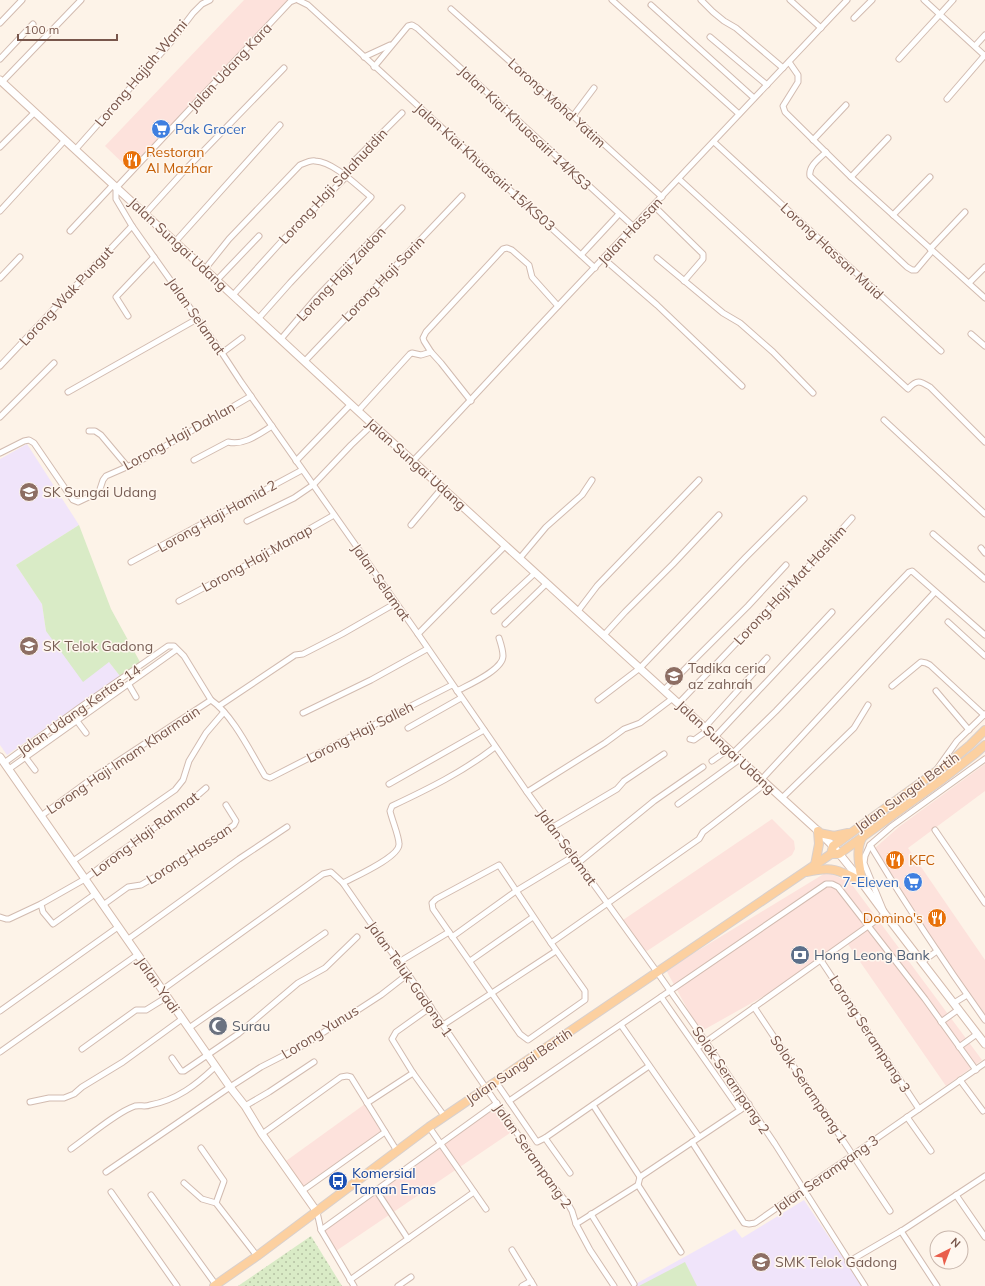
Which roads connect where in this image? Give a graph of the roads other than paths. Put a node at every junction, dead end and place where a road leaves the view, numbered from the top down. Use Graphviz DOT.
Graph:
graph roads {
  1 [pos="22,0"];
  2 [pos="81,0"];
  3 [pos="210,0"];
  4 [pos="295,0"];
  5 [pos="298,0"];
  6 [pos="612,0"];
  7 [pos="701,0"];
  8 [pos="790,0"];
  9 [pos="847,0"];
  10 [pos="872,0"];
  11 [pos="924,0"];
  12 [pos="953,0"];
  13 [pos="651,5"];
  14 [pos="451,8"];
  15 [pos="940,15"];
  16 [pos="854,18"];
  17 [pos="0,23"];
  18 [pos="33,24"];
  19 [pos="821,28"];
  20 [pos="985,36"];
  21 [pos="710,37"];
  22 [pos="392,44"];
  23 [pos="975,46"];
  24 [pos="985,56"];
  25 [pos="364,57"];
  26 [pos="0,59"];
  27 [pos="899,60"];
  28 [pos="789,62"];
  29 [pos="374,67"];
  30 [pos="284,68"];
  31 [pos="783,68"];
  32 [pos="1,81"];
  33 [pos="767,85"];
  34 [pos="594,88"];
  35 [pos="754,98"];
  36 [pos="947,99"];
  37 [pos="846,105"];
  38 [pos="35,112"];
  39 [pos="402,113"];
  40 [pos="739,114"];
  41 [pos="573,116"];
  42 [pos="280,125"];
  43 [pos="888,138"];
  44 [pos="65,140"];
  45 [pos="813,140"];
  46 [pos="714,142"];
  47 [pos="0,147"];
  48 [pos="75,150"];
  49 [pos="826,152"];
  50 [pos="851,176"];
  51 [pos="346,177"];
  52 [pos="930,177"];
  53 [pos="679,179"];
  54 [pos="115,186"];
  55 [pos="462,196"];
  56 [pos="662,197"];
  57 [pos="402,208"];
  58 [pos="655,208"];
  59 [pos="0,211"];
  60 [pos="965,212"];
  61 [pos="145,214"];
  62 [pos="893,215"];
  63 [pos="621,216"];
  64 [pos="132,226"];
  65 [pos="634,228"];
  66 [pos="70,231"];
  67 [pos="259,236"];
  68 [pos="175,242"];
  69 [pos="931,250"];
  70 [pos="581,255"];
  71 [pos="20,257"];
  72 [pos="154,257"];
  73 [pos="657,258"];
  74 [pos="606,261"];
  75 [pos="985,267"];
  76 [pos="595,268"];
  77 [pos="205,269"];
  78 [pos="0,278"];
  79 [pos="217,280"];
  80 [pos="684,281"];
  81 [pos="967,281"];
  82 [pos="233,295"];
  83 [pos="985,298"];
  84 [pos="558,306"];
  85 [pos="128,316"];
  86 [pos="197,319"];
  87 [pos="258,319"];
  88 [pos="971,334"];
  89 [pos="242,338"];
  90 [pos="281,339"];
  91 [pos="985,346"];
  92 [pos="941,351"];
  93 [pos="431,352"];
  94 [pos="222,353"];
  95 [pos="305,361"];
  96 [pos="54,363"];
  97 [pos="0,366"];
  98 [pos="742,386"];
  99 [pos="68,392"];
  100 [pos="813,393"];
  101 [pos="251,396"];
  102 [pos="471,401"];
  103 [pos="351,404"];
  104 [pos="358,411"];
  105 [pos="0,417"];
  106 [pos="884,420"];
  107 [pos="373,424"];
  108 [pos="272,426"];
  109 [pos="89,431"];
  110 [pos="985,442"];
  111 [pos="0,453"];
  112 [pos="194,460"];
  113 [pos="296,460"];
  114 [pos="413,461"];
  115 [pos="127,466"];
  116 [pos="302,470"];
  117 [pos="592,480"];
  118 [pos="698,480"];
  119 [pos="313,485"];
  120 [pos="442,488"];
  121 [pos="804,499"];
  122 [pos="985,514"];
  123 [pos="334,515"];
  124 [pos="719,515"];
  125 [pos="852,518"];
  126 [pos="247,521"];
  127 [pos="411,526"];
  128 [pos="934,534"];
  129 [pos="505,546"];
  130 [pos="981,548"];
  131 [pos="985,553"];
  132 [pos="520,558"];
  133 [pos="131,562"];
  134 [pos="786,565"];
  135 [pos="535,573"];
  136 [pos="985,579"];
  137 [pos="546,583"];
  138 [pos="935,592"];
  139 [pos="179,601"];
  140 [pos="396,604"];
  141 [pos="494,611"];
  142 [pos="578,611"];
  143 [pos="832,612"];
  144 [pos="948,622"];
  145 [pos="504,624"];
  146 [pos="418,634"];
  147 [pos="604,635"];
  148 [pos="985,635"];
  149 [pos="499,638"];
  150 [pos="175,648"];
  151 [pos="428,649"];
  152 [pos="985,656"];
  153 [pos="767,658"];
  154 [pos="640,668"];
  155 [pos="129,685"];
  156 [pos="452,685"];
  157 [pos="892,686"];
  158 [pos="664,690"];
  159 [pos="457,691"];
  160 [pos="936,691"];
  161 [pos="136,697"];
  162 [pos="461,698"];
  163 [pos="210,700"];
  164 [pos="598,700"];
  165 [pos="676,701"];
  166 [pos="868,705"];
  167 [pos="219,706"];
  168 [pos="224,712"];
  169 [pos="303,713"];
  170 [pos="984,715"];
  171 [pos="77,721"];
  172 [pos="408,728"];
  173 [pos="706,728"];
  174 [pos="484,730"];
  175 [pos="969,730"];
  176 [pos="985,730"];
  177 [pos="86,734"];
  178 [pos="716,737"];
  179 [pos="690,739"];
  180 [pos="985,744"];
  181 [pos="495,747"];
  182 [pos="731,751"];
  183 [pos="664,754"];
  184 [pos="26,758"];
  185 [pos="740,759"];
  186 [pos="985,759"];
  187 [pos="2,760"];
  188 [pos="712,761"];
  189 [pos="704,767"];
  190 [pos="9,769"];
  191 [pos="34,770"];
  192 [pos="935,772"];
  193 [pos="764,781"];
  194 [pos="388,784"];
  195 [pos="206,788"];
  196 [pos="527,792"];
  197 [pos="782,798"];
  198 [pos="678,804"];
  199 [pos="226,805"];
  200 [pos="41,816"];
  201 [pos="286,827"];
  202 [pos="553,827"];
  203 [pos="856,830"];
  204 [pos="935,830"];
  205 [pos="819,832"];
  206 [pos="863,837"];
  207 [pos="870,846"];
  208 [pos="832,850"];
  209 [pos="839,854"];
  210 [pos="574,856"];
  211 [pos="73,861"];
  212 [pos="578,863"];
  213 [pos="815,865"];
  214 [pos="803,873"];
  215 [pos="85,879"];
  216 [pos="862,882"];
  217 [pos="343,883"];
  218 [pos="516,891"];
  219 [pos="95,894"];
  220 [pos="607,903"];
  221 [pos="985,903"];
  222 [pos="41,904"];
  223 [pos="103,905"];
  224 [pos="885,914"];
  225 [pos="533,917"];
  226 [pos="0,918"];
  227 [pos="868,925"];
  228 [pos="118,927"];
  229 [pos="325,933"];
  230 [pos="450,934"];
  231 [pos="357,937"];
  232 [pos="127,940"];
  233 [pos="551,943"];
  234 [pos="556,951"];
  235 [pos="937,952"];
  236 [pos="137,955"];
  237 [pos="820,959"];
  238 [pos="470,961"];
  239 [pos="399,962"];
  240 [pos="922,962"];
  241 [pos="657,972"];
  242 [pos="408,974"];
  243 [pos="162,990"];
  244 [pos="670,990"];
  245 [pos="493,994"];
  246 [pos="967,995"];
  247 [pos="661,996"];
  248 [pos="167,997"];
  249 [pos="957,1006"];
  250 [pos="431,1007"];
  251 [pos="754,1007"];
  252 [pos="0,1012"];
  253 [pos="182,1019"];
  254 [pos="985,1020"];
  255 [pos="941,1022"];
  256 [pos="443,1025"];
  257 [pos="621,1025"];
  258 [pos="189,1028"];
  259 [pos="977,1034"];
  260 [pos="706,1042"];
  261 [pos="985,1044"];
  262 [pos="959,1047"];
  263 [pos="697,1048"];
  264 [pos="82,1049"];
  265 [pos="0,1052"];
  266 [pos="207,1054"];
  267 [pos="172,1058"];
  268 [pos="314,1062"];
  269 [pos="985,1063"];
  270 [pos="649,1066"];
  271 [pos="215,1067"];
  272 [pos="976,1070"];
  273 [pos="413,1073"];
  274 [pos="960,1080"];
  275 [pos="496,1082"];
  276 [pos="230,1087"];
  277 [pos="486,1088"];
  278 [pos="509,1101"];
  279 [pos="30,1102"];
  280 [pos="497,1103"];
  281 [pos="367,1104"];
  282 [pos="749,1104"];
  283 [pos="593,1105"];
  284 [pos="245,1106"];
  285 [pos="919,1109"];
  286 [pos="740,1110"];
  287 [pos="984,1111"];
  288 [pos="445,1117"];
  289 [pos="907,1117"];
  290 [pos="429,1127"];
  291 [pos="385,1132"];
  292 [pos="262,1134"];
  293 [pos="699,1137"];
  294 [pos="545,1138"];
  295 [pos="692,1142"];
  296 [pos="441,1144"];
  297 [pos="201,1148"];
  298 [pos="72,1149"];
  299 [pos="397,1151"];
  300 [pos="931,1151"];
  301 [pos="853,1155"];
  302 [pos="106,1172"];
  303 [pos="570,1173"];
  304 [pos="985,1176"];
  305 [pos="640,1177"];
  306 [pos="184,1183"];
  307 [pos="638,1185"];
  308 [pos="376,1190"];
  309 [pos="803,1190"];
  310 [pos="302,1191"];
  311 [pos="111,1192"];
  312 [pos="474,1192"];
  313 [pos="151,1195"];
  314 [pos="956,1195"];
  315 [pos="216,1203"];
  316 [pos="486,1209"];
  317 [pos="890,1211"];
  318 [pos="317,1212"];
  319 [pos="591,1214"];
  320 [pos="576,1224"];
  321 [pos="321,1230"];
  322 [pos="901,1231"];
  323 [pos="985,1237"];
  324 [pos="408,1238"];
  325 [pos="512,1250"];
  326 [pos="681,1252"];
  327 [pos="257,1256"];
  328 [pos="848,1262"];
  329 [pos="411,1277"];
  330 [pos="350,1280"];
  331 [pos="533,1284"];
  332 [pos="634,1284"];
  333 [pos="215,1285"];
  334 [pos="177,1286"];
  335 [pos="354,1286"];
  336 [pos="398,1286"];
  337 [pos="522,1286"];
  338 [pos="614,1286"];
  339 [pos="865,1286"];
  340 [pos="938,1286"];
  1 -- 17 [label="street"];
  2 -- 32 [label="street"];
  3 -- 48 [label="street, Lorong Hajjah Warni"];
  4 -- 54 [label="street, Jalan Udang Kara"];
  5 -- 25 [label="street"];
  6 -- 40 [label="street"];
  7 -- 31 [label="street"];
  8 -- 19 [label="street"];
  9 -- 19 [label="street, Jalan Hassan"];
  10 -- 16 [label="street"];
  11 -- 15 [label="street"];
  12 -- 15 [label="street"];
  13 -- 35 [label="street"];
  14 -- 41 [label="street, Lorong Mohd Yatim"];
  15 -- 23 [label="street"];
  15 -- 27 [label="street"];
  18 -- 26 [label="street"];
  19 -- 28 [label="street, Jalan Hassan"];
  20 -- 23 [label="street"];
  21 -- 33 [label="street"];
  22 -- 25 [label="street"];
  22 -- 29 [label="street"];
  22 -- 63 [label="street, Jalan Kiai Khuasairi 14/KS3"];
  23 -- 24 [label="street"];
  24 -- 36 [label="street"];
  25 -- 29 [label="street"];
  28 -- 31 [label="street, Jalan Hassan"];
  28 -- 45 [label="street"];
  29 -- 70 [label="street, Jalan Kiai Khuasairi 15/KS03"];
  30 -- 61 [label="street"];
  31 -- 33 [label="street, Jalan Hassan"];
  32 -- 38 [label="street, Jalan Sungai Udang"];
  33 -- 35 [label="street, Jalan Hassan"];
  34 -- 41 [label="street"];
  35 -- 40 [label="street, Jalan Hassan"];
  37 -- 45 [label="street"];
  38 -- 44 [label="street, Jalan Sungai Udang"];
  38 -- 47 [label="street"];
  39 -- 51 [label="street, Lorong Haji Salahuddin"];
  40 -- 46 [label="street, Jalan Hassan"];
  41 -- 56 [label="street, Lorong Mohd Yatim"];
  42 -- 68 [label="street"];
  43 -- 50 [label="street"];
  44 -- 48 [label="street, Jalan Sungai Udang"];
  44 -- 59 [label="street"];
  45 -- 49 [label="street"];
  46 -- 53 [label="street, Jalan Hassan"];
  46 -- 92 [label="street, Lorong Hassan Muid"];
  48 -- 54 [label="street, Jalan Sungai Udang"];
  49 -- 50 [label="street"];
  49 -- 69 [label="street"];
  50 -- 62 [label="street"];
  51 -- 77 [label="street"];
  51 -- 82 [label="street, Lorong Haji Salahuddin"];
  51 -- 87 [label="street"];
  52 -- 62 [label="street"];
  53 -- 56 [label="street, Jalan Hassan"];
  53 -- 110 [label="street"];
  54 -- 61 [label="street, Jalan Sungai Udang"];
  54 -- 64 [label="street, Jalan Selamat"];
  54 -- 66 [label="street, Jalan Udang Kara"];
  55 -- 95 [label="street, Lorong Haji Sarin"];
  56 -- 58 [label="street, Jalan Hassan"];
  57 -- 90 [label="street, Lorong Haji Zaidon"];
  58 -- 65 [label="street, Jalan Hassan"];
  58 -- 80 [label="street"];
  60 -- 69 [label="street"];
  61 -- 68 [label="street, Jalan Sungai Udang"];
  62 -- 69 [label="street"];
  63 -- 65 [label="street, Jalan Kiai Khuasairi 14/KS3"];
  63 -- 70 [label="street"];
  64 -- 72 [label="street, Jalan Selamat"];
  64 -- 97 [label="street, Lorong Wak Pungut"];
  65 -- 74 [label="street, Jalan Hassan"];
  67 -- 79 [label="street"];
  68 -- 77 [label="street, Jalan Sungai Udang"];
  69 -- 81 [label="street"];
  70 -- 76 [label="street, Jalan Kiai Khuasairi 15/KS03"];
  71 -- 78 [label="street"];
  72 -- 85 [label="street"];
  72 -- 86 [label="street, Jalan Selamat"];
  73 -- 80 [label="street"];
  74 -- 76 [label="street, Jalan Hassan"];
  74 -- 98 [label="street"];
  75 -- 81 [label="street"];
  76 -- 84 [label="street, Jalan Hassan"];
  77 -- 79 [label="street, Jalan Sungai Udang"];
  79 -- 82 [label="street, Jalan Sungai Udang"];
  80 -- 100 [label="street"];
  81 -- 83 [label="street"];
  82 -- 87 [label="street, Jalan Sungai Udang"];
  84 -- 93 [label="street"];
  84 -- 102 [label="street, Jalan Hassan"];
  86 -- 94 [label="street, Jalan Selamat"];
  86 -- 99 [label="street"];
  87 -- 90 [label="street, Jalan Sungai Udang"];
  88 -- 91 [label="street"];
  89 -- 94 [label="street"];
  90 -- 95 [label="street, Jalan Sungai Udang"];
  93 -- 102 [label="street"];
  93 -- 104 [label="street"];
  94 -- 101 [label="street, Jalan Selamat"];
  95 -- 103 [label="street, Jalan Sungai Udang"];
  96 -- 105 [label="street"];
  101 -- 108 [label="street, Jalan Selamat"];
  101 -- 115 [label="street, Lorong Haji Dahlan"];
  102 -- 114 [label="street, Jalan Hassan"];
  103 -- 104 [label="street, Jalan Sungai Udang"];
  103 -- 113 [label="street"];
  104 -- 107 [label="street, Jalan Sungai Udang"];
  106 -- 122 [label="street"];
  107 -- 114 [label="street, Jalan Sungai Udang"];
  107 -- 119 [label="street"];
  108 -- 112 [label="street"];
  108 -- 113 [label="street, Jalan Selamat"];
  109 -- 115 [label="street"];
  111 -- 115 [label="street, Lorong Haji Dahlan"];
  113 -- 116 [label="street, Jalan Selamat"];
  114 -- 120 [label="street, Jalan Sungai Udang"];
  116 -- 119 [label="street, Jalan Selamat"];
  116 -- 133 [label="street, Lorong Haji Hamid 2"];
  117 -- 132 [label="street"];
  118 -- 142 [label="street"];
  119 -- 123 [label="street, Jalan Selamat"];
  119 -- 126 [label="street"];
  120 -- 127 [label="street"];
  120 -- 129 [label="street, Jalan Sungai Udang"];
  121 -- 154 [label="street"];
  123 -- 139 [label="street, Lorong Haji Manap"];
  123 -- 140 [label="street, Jalan Selamat"];
  124 -- 147 [label="street"];
  125 -- 165 [label="street, Lorong Haji Mat Hashim"];
  128 -- 136 [label="street"];
  129 -- 132 [label="street, Jalan Sungai Udang"];
  129 -- 146 [label="street"];
  130 -- 131 [label="street"];
  132 -- 135 [label="street, Jalan Sungai Udang"];
  134 -- 158 [label="street"];
  135 -- 137 [label="street, Jalan Sungai Udang"];
  135 -- 141 [label="street"];
  137 -- 142 [label="street, Jalan Sungai Udang"];
  137 -- 145 [label="street"];
  138 -- 148 [label="street"];
  138 -- 182 [label="street"];
  138 -- 193 [label="street"];
  140 -- 146 [label="street, Jalan Selamat"];
  140 -- 167 [label="street"];
  142 -- 147 [label="street, Jalan Sungai Udang"];
  143 -- 178 [label="street"];
  144 -- 152 [label="street"];
  146 -- 151 [label="street, Jalan Selamat"];
  147 -- 154 [label="street, Jalan Sungai Udang"];
  149 -- 159 [label="street"];
  150 -- 155 [label="street"];
  150 -- 163 [label="street"];
  150 -- 187 [label="street, Jalan Udang Kertas 14"];
  151 -- 156 [label="street, Jalan Selamat"];
  151 -- 169 [label="street"];
  153 -- 173 [label="street"];
  154 -- 158 [label="street, Jalan Sungai Udang"];
  154 -- 164 [label="street"];
  155 -- 161 [label="street"];
  155 -- 171 [label="street"];
  156 -- 159 [label="street, Jalan Selamat"];
  156 -- 168 [label="street, Lorong Haji Salleh"];
  157 -- 170 [label="street"];
  158 -- 165 [label="street, Jalan Sungai Udang"];
  159 -- 162 [label="street, Jalan Selamat"];
  160 -- 175 [label="street"];
  162 -- 172 [label="street"];
  162 -- 174 [label="street, Jalan Selamat"];
  163 -- 167 [label="street, Lorong Haji Imam Kharmain"];
  163 -- 200 [label="street, Lorong Haji Imam Kharmain"];
  165 -- 173 [label="street, Jalan Sungai Udang"];
  165 -- 196 [label="street, Lorong Haji Mat Hashim"];
  166 -- 197 [label="street"];
  167 -- 168 [label="street, Lorong Haji Imam Kharmain"];
  168 -- 211 [label="street"];
  170 -- 175 [label="street"];
  171 -- 177 [label="street"];
  171 -- 184 [label="street"];
  173 -- 178 [label="street, Jalan Sungai Udang"];
  173 -- 179 [label="street"];
  174 -- 181 [label="street, Jalan Selamat"];
  174 -- 194 [label="street"];
  175 -- 192 [label="street"];
  176 -- 192 [label="main road, Jalan Sungai Bertih"];
  178 -- 182 [label="street, Jalan Sungai Udang"];
  180 -- 206 [label="main road, Jalan Sungai Bertih"];
  181 -- 196 [label="street, Jalan Selamat"];
  181 -- 217 [label="street"];
  182 -- 185 [label="street, Jalan Sungai Udang"];
  182 -- 188 [label="street"];
  183 -- 202 [label="street"];
  184 -- 190 [label="street"];
  184 -- 191 [label="street"];
  185 -- 193 [label="street, Jalan Sungai Udang"];
  185 -- 198 [label="street"];
  186 -- 207 [label="street"];
  187 -- 190 [label="street, Jalan Yadi"];
  189 -- 212 [label="street"];
  190 -- 200 [label="street, Jalan Yadi"];
  192 -- 203 [label="main road, Jalan Sungai Bertih"];
  193 -- 197 [label="street, Jalan Sungai Udang"];
  193 -- 220 [label="street"];
  195 -- 215 [label="street, Lorong Haji Rahmat"];
  196 -- 202 [label="street, Jalan Selamat"];
  197 -- 205 [label="street, Jalan Sungai Udang"];
  199 -- 223 [label="street, Lorong Hassan"];
  200 -- 211 [label="street, Jalan Yadi"];
  201 -- 232 [label="street"];
  202 -- 210 [label="street, Jalan Selamat"];
  203 -- 205 [label="main road"];
  203 -- 208 [label="main road, Jalan Sungai Bertih"];
  204 -- 221 [label="street"];
  205 -- 208 [label="street, Jalan Sungai Udang"];
  205 -- 213 [label="main road"];
  206 -- 209 [label="main road, Jalan Sungai Bertih"];
  206 -- 216 [label="main road"];
  207 -- 224 [label="street"];
  207 -- 235 [label="street"];
  208 -- 209 [label="main road"];
  208 -- 213 [label="main road, Jalan Sungai Bertih"];
  209 -- 216 [label="street"];
  210 -- 212 [label="street, Jalan Selamat"];
  210 -- 218 [label="street"];
  211 -- 215 [label="street, Jalan Yadi"];
  212 -- 220 [label="street, Jalan Selamat"];
  213 -- 214 [label="main road, Jalan Sungai Bertih"];
  214 -- 216 [label="main road"];
  214 -- 241 [label="main road, Jalan Sungai Bertih"];
  215 -- 219 [label="street, Jalan Yadi"];
  215 -- 222 [label="street, Lorong Haji Rahmat"];
  216 -- 224 [label="street"];
  217 -- 239 [label="street, Jalan Teluk Gadong 1"];
  217 -- 243 [label="street, Jalan Teluk Gadong 1"];
  218 -- 225 [label="street"];
  218 -- 230 [label="street"];
  218 -- 230 [label="street"];
  219 -- 222 [label="street"];
  219 -- 223 [label="street, Jalan Yadi"];
  220 -- 233 [label="street"];
  220 -- 241 [label="street, Jalan Selamat"];
  222 -- 226 [label="street, Lorong Haji Rahmat"];
  223 -- 228 [label="street, Jalan Yadi"];
  224 -- 227 [label="street"];
  224 -- 240 [label="street"];
  225 -- 233 [label="street"];
  225 -- 238 [label="street"];
  227 -- 237 [label="street"];
  227 -- 244 [label="street"];
  227 -- 255 [label="street"];
  228 -- 232 [label="street, Jalan Yadi"];
  228 -- 252 [label="street"];
  229 -- 258 [label="street"];
  230 -- 238 [label="street"];
  230 -- 239 [label="street"];
  231 -- 266 [label="street"];
  232 -- 236 [label="street, Jalan Yadi"];
  233 -- 234 [label="street"];
  234 -- 245 [label="street"];
  234 -- 245 [label="street"];
  235 -- 240 [label="street"];
  235 -- 246 [label="street"];
  236 -- 243 [label="street, Jalan Yadi"];
  236 -- 265 [label="street"];
  237 -- 251 [label="street"];
  237 -- 285 [label="street, Lorong Serampang 3"];
  238 -- 245 [label="street"];
  239 -- 242 [label="street, Jalan Teluk Gadong 1"];
  240 -- 249 [label="street"];
  241 -- 244 [label="street, Solok Serampang 2"];
  241 -- 275 [label="main road, Jalan Sungai Bertih"];
  242 -- 250 [label="street, Jalan Teluk Gadong 1"];
  242 -- 276 [label="street, Lorong Yunus"];
  243 -- 248 [label="street, Jalan Yadi"];
  244 -- 247 [label="street"];
  244 -- 260 [label="street, Solok Serampang 2"];
  245 -- 256 [label="street"];
  246 -- 249 [label="street"];
  246 -- 254 [label="street"];
  247 -- 257 [label="street"];
  247 -- 263 [label="street"];
  248 -- 253 [label="street, Jalan Yadi"];
  248 -- 264 [label="street"];
  249 -- 255 [label="street"];
  249 -- 259 [label="street"];
  250 -- 256 [label="street, Jalan Teluk Gadong 1"];
  250 -- 273 [label="street"];
  251 -- 260 [label="street"];
  251 -- 301 [label="street, Solok Serampang 1"];
  253 -- 258 [label="street, Jalan Yadi"];
  253 -- 279 [label="street"];
  255 -- 262 [label="street"];
  256 -- 277 [label="street, Jalan Teluk Gadong 1"];
  257 -- 270 [label="street"];
  257 -- 278 [label="street"];
  258 -- 266 [label="street, Jalan Yadi"];
  259 -- 261 [label="street"];
  259 -- 262 [label="street"];
  260 -- 263 [label="street"];
  260 -- 282 [label="street, Solok Serampang 2"];
  262 -- 272 [label="street"];
  263 -- 286 [label="street"];
  266 -- 267 [label="street"];
  266 -- 271 [label="street, Jalan Yadi"];
  268 -- 284 [label="street"];
  269 -- 272 [label="street, Jalan Serampang 3"];
  270 -- 283 [label="street"];
  270 -- 293 [label="street"];
  271 -- 276 [label="street, Jalan Yadi"];
  271 -- 298 [label="street"];
  272 -- 274 [label="street, Jalan Serampang 3"];
  273 -- 281 [label="street"];
  273 -- 288 [label="street"];
  274 -- 285 [label="street, Jalan Serampang 3"];
  274 -- 287 [label="street"];
  275 -- 277 [label="main road, Jalan Sungai Bertih"];
  275 -- 278 [label="street"];
  276 -- 284 [label="street, Jalan Yadi"];
  276 -- 302 [label="street, Lorong Yunus"];
  277 -- 280 [label="street, Jalan Serampang 2"];
  277 -- 288 [label="main road, Jalan Sungai Bertih"];
  278 -- 294 [label="street"];
  280 -- 296 [label="street"];
  280 -- 320 [label="street, Jalan Serampang 2"];
  281 -- 291 [label="street"];
  281 -- 292 [label="street"];
  282 -- 286 [label="street"];
  282 -- 309 [label="street, Solok Serampang 2"];
  283 -- 294 [label="street"];
  283 -- 305 [label="street"];
  284 -- 292 [label="street, Jalan Yadi"];
  285 -- 289 [label="street, Jalan Serampang 3"];
  286 -- 293 [label="street"];
  288 -- 290 [label="main road, Jalan Sungai Bertih"];
  289 -- 300 [label="street"];
  289 -- 301 [label="street, Jalan Serampang 3"];
  290 -- 296 [label="street"];
  290 -- 299 [label="main road, Jalan Sungai Bertih"];
  291 -- 299 [label="street"];
  291 -- 310 [label="street"];
  292 -- 310 [label="street, Jalan Yadi"];
  293 -- 295 [label="street"];
  294 -- 303 [label="street"];
  295 -- 305 [label="street"];
  295 -- 309 [label="street, Jalan Serampang 3"];
  296 -- 308 [label="street"];
  296 -- 312 [label="street"];
  297 -- 315 [label="street"];
  299 -- 318 [label="main road, Jalan Sungai Bertih"];
  301 -- 309 [label="street, Jalan Serampang 3"];
  301 -- 317 [label="street, Solok Serampang 1"];
  304 -- 314 [label="street"];
  305 -- 307 [label="street"];
  306 -- 315 [label="street"];
  307 -- 319 [label="street"];
  307 -- 326 [label="street"];
  308 -- 321 [label="street"];
  308 -- 324 [label="street"];
  309 -- 328 [label="street, Solok Serampang 2"];
  310 -- 318 [label="street, Jalan Yadi"];
  311 -- 334 [label="street"];
  312 -- 316 [label="street"];
  312 -- 324 [label="street"];
  313 -- 333 [label="street"];
  314 -- 322 [label="street"];
  314 -- 323 [label="street"];
  315 -- 327 [label="street"];
  318 -- 321 [label="street"];
  318 -- 327 [label="main road, Jalan Sungai Bertih"];
  319 -- 320 [label="street"];
  319 -- 332 [label="street"];
  320 -- 338 [label="street, Jalan Serampang 2"];
  321 -- 330 [label="street"];
  322 -- 328 [label="street"];
  322 -- 340 [label="street"];
  324 -- 330 [label="street"];
  325 -- 331 [label="street"];
  327 -- 333 [label="main road, Jalan Sungai Bertih"];
  328 -- 339 [label="street, Solok Serampang 2"];
  329 -- 336 [label="street"];
  330 -- 335 [label="street"];
  331 -- 337 [label="street"];
}
